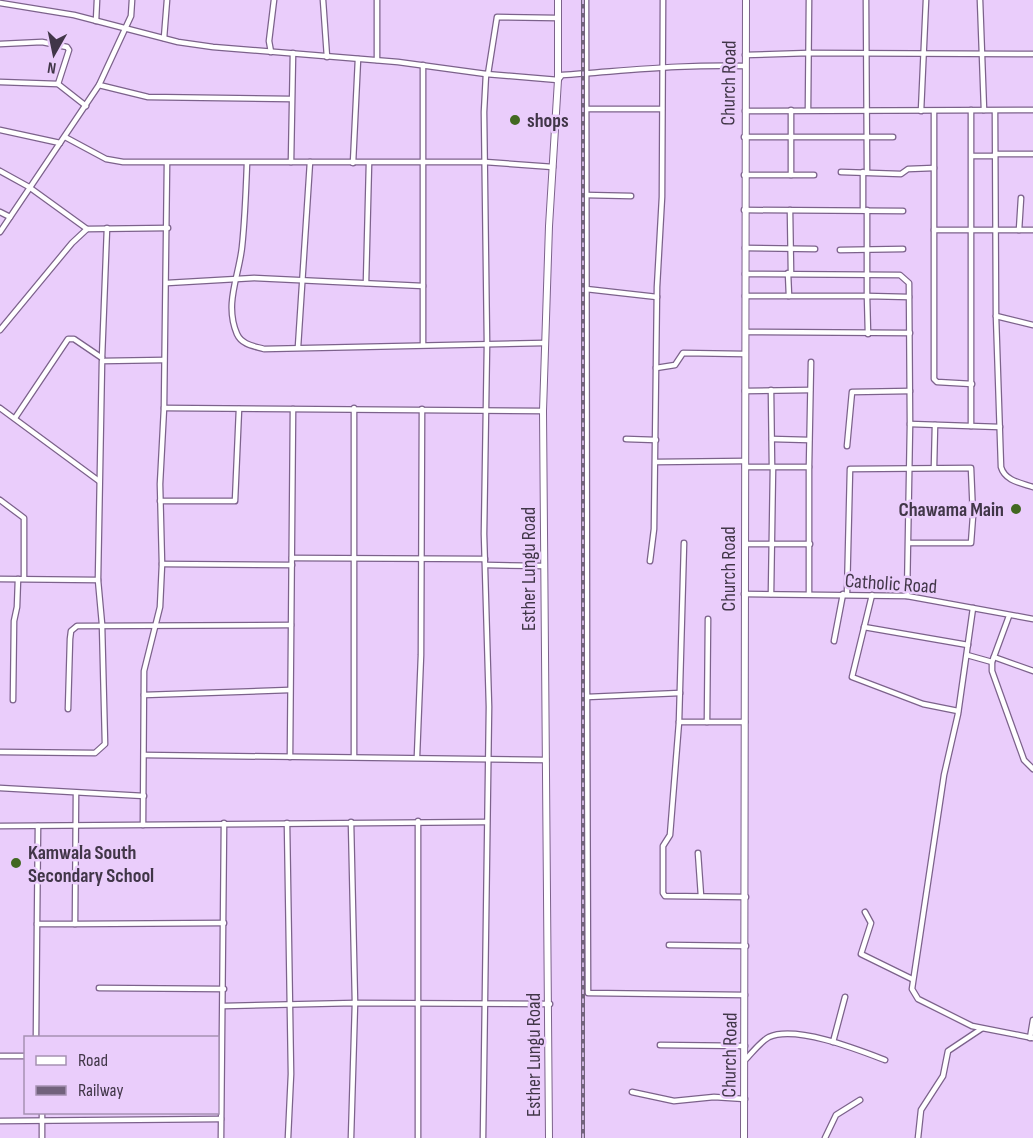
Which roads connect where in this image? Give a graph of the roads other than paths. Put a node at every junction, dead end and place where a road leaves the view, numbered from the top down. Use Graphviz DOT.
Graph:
graph roads {
  1 [pos="97,0"];
  2 [pos="132,0"];
  3 [pos="167,0"];
  4 [pos="274,0"];
  5 [pos="323,0"];
  6 [pos="376,0"];
  7 [pos="558,0"];
  8 [pos="586,0"];
  9 [pos="663,0"];
  10 [pos="746,0"];
  11 [pos="809,0"];
  12 [pos="866,0"];
  13 [pos="926,0"];
  14 [pos="980,0"];
  15 [pos="0,3"];
  16 [pos="557,18"];
  17 [pos="96,21"];
  18 [pos="125,27"];
  19 [pos="164,38"];
  20 [pos="0,44"];
  21 [pos="271,52"];
  22 [pos="867,52"];
  23 [pos="293,53"];
  24 [pos="809,53"];
  25 [pos="981,53"];
  26 [pos="924,54"];
  27 [pos="1033,54"];
  28 [pos="745,56"];
  29 [pos="327,57"];
  30 [pos="358,59"];
  31 [pos="377,60"];
  32 [pos="423,65"];
  33 [pos="745,66"];
  34 [pos="663,68"];
  35 [pos="487,74"];
  36 [pos="586,74"];
  37 [pos="558,80"];
  38 [pos="0,82"];
  39 [pos="58,84"];
  40 [pos="99,85"];
  41 [pos="291,99"];
  42 [pos="86,106"];
  43 [pos="587,109"];
  44 [pos="662,109"];
  45 [pos="791,110"];
  46 [pos="808,110"];
  47 [pos="868,110"];
  48 [pos="971,110"];
  49 [pos="984,110"];
  50 [pos="1033,110"];
  51 [pos="744,111"];
  52 [pos="921,111"];
  53 [pos="934,111"];
  54 [pos="995,111"];
  55 [pos="0,130"];
  56 [pos="868,136"];
  57 [pos="65,137"];
  58 [pos="744,137"];
  59 [pos="791,137"];
  60 [pos="893,137"];
  61 [pos="60,143"];
  62 [pos="1033,154"];
  63 [pos="995,155"];
  64 [pos="972,156"];
  65 [pos="422,161"];
  66 [pos="291,162"];
  67 [pos="310,162"];
  68 [pos="485,162"];
  69 [pos="167,163"];
  70 [pos="247,163"];
  71 [pos="353,163"];
  72 [pos="369,163"];
  73 [pos="553,167"];
  74 [pos="934,168"];
  75 [pos="0,171"];
  76 [pos="841,172"];
  77 [pos="865,172"];
  78 [pos="744,175"];
  79 [pos="791,175"];
  80 [pos="814,175"];
  81 [pos="29,187"];
  82 [pos="585,195"];
  83 [pos="631,196"];
  84 [pos="1021,198"];
  85 [pos="744,210"];
  86 [pos="790,210"];
  87 [pos="865,210"];
  88 [pos="903,211"];
  89 [pos="0,213"];
  90 [pos="10,217"];
  91 [pos="107,228"];
  92 [pos="168,228"];
  93 [pos="87,229"];
  94 [pos="934,230"];
  95 [pos="995,230"];
  96 [pos="1019,230"];
  97 [pos="1033,230"];
  98 [pos="971,231"];
  99 [pos="0,232"];
  100 [pos="745,248"];
  101 [pos="791,248"];
  102 [pos="815,249"];
  103 [pos="867,249"];
  104 [pos="903,249"];
  105 [pos="840,250"];
  106 [pos="790,273"];
  107 [pos="866,273"];
  108 [pos="745,274"];
  109 [pos="233,279"];
  110 [pos="302,280"];
  111 [pos="166,283"];
  112 [pos="366,283"];
  113 [pos="423,286"];
  114 [pos="586,289"];
  115 [pos="745,296"];
  116 [pos="789,296"];
  117 [pos="867,296"];
  118 [pos="657,297"];
  119 [pos="909,297"];
  120 [pos="996,316"];
  121 [pos="1033,325"];
  122 [pos="0,330"];
  123 [pos="746,332"];
  124 [pos="910,333"];
  125 [pos="868,334"];
  126 [pos="544,343"];
  127 [pos="423,344"];
  128 [pos="487,344"];
  129 [pos="298,347"];
  130 [pos="745,354"];
  131 [pos="102,359"];
  132 [pos="164,360"];
  133 [pos="811,362"];
  134 [pos="656,368"];
  135 [pos="972,384"];
  136 [pos="771,390"];
  137 [pos="810,390"];
  138 [pos="910,390"];
  139 [pos="745,391"];
  140 [pos="0,408"];
  141 [pos="164,408"];
  142 [pos="354,408"];
  143 [pos="293,409"];
  144 [pos="423,409"];
  145 [pos="239,410"];
  146 [pos="486,410"];
  147 [pos="543,411"];
  148 [pos="15,418"];
  149 [pos="910,424"];
  150 [pos="935,425"];
  151 [pos="971,426"];
  152 [pos="999,427"];
  153 [pos="626,439"];
  154 [pos="772,439"];
  155 [pos="656,440"];
  156 [pos="809,440"];
  157 [pos="847,447"];
  158 [pos="656,462"];
  159 [pos="745,464"];
  160 [pos="772,467"];
  161 [pos="809,467"];
  162 [pos="934,467"];
  163 [pos="910,468"];
  164 [pos="99,481"];
  165 [pos="1033,486"];
  166 [pos="0,500"];
  167 [pos="160,501"];
  168 [pos="684,543"];
  169 [pos="910,543"];
  170 [pos="745,544"];
  171 [pos="772,544"];
  172 [pos="810,544"];
  173 [pos="292,558"];
  174 [pos="353,558"];
  175 [pos="421,558"];
  176 [pos="485,559"];
  177 [pos="650,561"];
  178 [pos="162,564"];
  179 [pos="292,565"];
  180 [pos="486,565"];
  181 [pos="544,566"];
  182 [pos="21,578"];
  183 [pos="0,579"];
  184 [pos="98,580"];
  185 [pos="744,594"];
  186 [pos="771,594"];
  187 [pos="809,594"];
  188 [pos="845,594"];
  189 [pos="872,595"];
  190 [pos="907,596"];
  191 [pos="973,608"];
  192 [pos="1009,616"];
  193 [pos="708,619"];
  194 [pos="1033,620"];
  195 [pos="102,624"];
  196 [pos="291,625"];
  197 [pos="156,627"];
  198 [pos="864,627"];
  199 [pos="834,641"];
  200 [pos="968,645"];
  201 [pos="967,655"];
  202 [pos="993,660"];
  203 [pos="1033,671"];
  204 [pos="289,690"];
  205 [pos="680,693"];
  206 [pos="144,695"];
  207 [pos="587,697"];
  208 [pos="13,700"];
  209 [pos="68,709"];
  210 [pos="958,711"];
  211 [pos="680,722"];
  212 [pos="707,722"];
  213 [pos="745,722"];
  214 [pos="0,752"];
  215 [pos="144,755"];
  216 [pos="417,756"];
  217 [pos="290,757"];
  218 [pos="354,757"];
  219 [pos="486,760"];
  220 [pos="546,760"];
  221 [pos="1033,769"];
  222 [pos="0,788"];
  223 [pos="76,793"];
  224 [pos="144,796"];
  225 [pos="418,821"];
  226 [pos="351,822"];
  227 [pos="486,822"];
  228 [pos="224,823"];
  229 [pos="287,823"];
  230 [pos="143,825"];
  231 [pos="0,826"];
  232 [pos="38,826"];
  233 [pos="77,826"];
  234 [pos="698,853"];
  235 [pos="701,896"];
  236 [pos="746,897"];
  237 [pos="865,912"];
  238 [pos="224,923"];
  239 [pos="37,924"];
  240 [pos="75,924"];
  241 [pos="669,945"];
  242 [pos="746,946"];
  243 [pos="912,979"];
  244 [pos="99,988"];
  245 [pos="224,988"];
  246 [pos="746,994"];
  247 [pos="845,997"];
  248 [pos="289,1003"];
  249 [pos="355,1003"];
  250 [pos="550,1004"];
  251 [pos="419,1005"];
  252 [pos="483,1005"];
  253 [pos="224,1006"];
  254 [pos="1033,1020"];
  255 [pos="981,1029"];
  256 [pos="36,1036"];
  257 [pos="1031,1038"];
  258 [pos="833,1042"];
  259 [pos="660,1045"];
  260 [pos="745,1046"];
  261 [pos="220,1054"];
  262 [pos="0,1056"];
  263 [pos="24,1056"];
  264 [pos="745,1060"];
  265 [pos="885,1060"];
  266 [pos="632,1092"];
  267 [pos="745,1100"];
  268 [pos="860,1100"];
  269 [pos="42,1114"];
  270 [pos="221,1119"];
  271 [pos="0,1121"];
  272 [pos="42,1121"];
  273 [pos="42,1138"];
  274 [pos="221,1138"];
  275 [pos="288,1138"];
  276 [pos="351,1138"];
  277 [pos="418,1138"];
  278 [pos="483,1138"];
  279 [pos="549,1138"];
  280 [pos="744,1138"];
  281 [pos="825,1138"];
  282 [pos="918,1138"];
  1 -- 17 [label="street"];
  2 -- 18 [label="street"];
  3 -- 19 [label="street"];
  4 -- 21 [label="street"];
  5 -- 29 [label="street"];
  6 -- 31 [label="street"];
  7 -- 16 [label="street, Esther Lungu Road"];
  8 -- 36 [label="street"];
  9 -- 34 [label="street"];
  10 -- 28 [label="street, Church Road"];
  11 -- 24 [label="street"];
  12 -- 22 [label="street"];
  13 -- 26 [label="street"];
  14 -- 25 [label="street"];
  15 -- 17 [label="street"];
  16 -- 35 [label="street"];
  16 -- 37 [label="street, Esther Lungu Road"];
  17 -- 18 [label="street"];
  18 -- 19 [label="street"];
  18 -- 40 [label="street"];
  19 -- 21 [label="street"];
  20 -- 39 [label="street"];
  21 -- 23 [label="street"];
  22 -- 24 [label="street"];
  22 -- 26 [label="street"];
  22 -- 47 [label="street"];
  23 -- 29 [label="street"];
  23 -- 41 [label="street"];
  24 -- 28 [label="street"];
  24 -- 46 [label="street"];
  25 -- 26 [label="street"];
  25 -- 27 [label="street"];
  25 -- 49 [label="street"];
  26 -- 52 [label="street"];
  28 -- 33 [label="street, Church Road"];
  29 -- 30 [label="street"];
  30 -- 31 [label="street"];
  30 -- 71 [label="street"];
  31 -- 32 [label="street"];
  32 -- 35 [label="street"];
  32 -- 65 [label="street"];
  33 -- 34 [label="street"];
  33 -- 51 [label="street, Church Road"];
  34 -- 36 [label="street"];
  34 -- 44 [label="street"];
  35 -- 37 [label="street"];
  35 -- 68 [label="street"];
  36 -- 37 [label="street"];
  36 -- 43 [label="street"];
  37 -- 73 [label="street, Esther Lungu Road"];
  38 -- 39 [label="street"];
  39 -- 42 [label="street"];
  40 -- 41 [label="street"];
  40 -- 42 [label="street"];
  41 -- 66 [label="street"];
  42 -- 57 [label="street"];
  43 -- 44 [label="street"];
  43 -- 82 [label="street"];
  44 -- 118 [label="street"];
  45 -- 46 [label="street"];
  45 -- 51 [label="street"];
  45 -- 59 [label="street"];
  46 -- 47 [label="street"];
  47 -- 52 [label="street"];
  47 -- 56 [label="street"];
  48 -- 49 [label="street"];
  48 -- 53 [label="street"];
  48 -- 64 [label="street"];
  49 -- 54 [label="street"];
  50 -- 54 [label="street"];
  51 -- 58 [label="street, Church Road"];
  52 -- 53 [label="street"];
  53 -- 74 [label="street"];
  54 -- 63 [label="street"];
  55 -- 61 [label="street"];
  56 -- 59 [label="street"];
  56 -- 60 [label="street"];
  56 -- 77 [label="street"];
  57 -- 61 [label="street"];
  57 -- 69 [label="street"];
  58 -- 59 [label="street"];
  58 -- 78 [label="street, Church Road"];
  59 -- 79 [label="street"];
  61 -- 81 [label="street"];
  62 -- 63 [label="street"];
  63 -- 64 [label="street"];
  63 -- 95 [label="street"];
  64 -- 98 [label="street"];
  65 -- 68 [label="street"];
  65 -- 72 [label="street"];
  65 -- 113 [label="street"];
  66 -- 67 [label="street"];
  66 -- 70 [label="street"];
  67 -- 71 [label="street"];
  67 -- 110 [label="street"];
  68 -- 73 [label="street"];
  68 -- 128 [label="street"];
  69 -- 70 [label="street"];
  69 -- 92 [label="street"];
  70 -- 109 [label="street"];
  71 -- 72 [label="street"];
  72 -- 112 [label="street"];
  73 -- 126 [label="street, Esther Lungu Road"];
  74 -- 77 [label="street"];
  74 -- 94 [label="street"];
  75 -- 81 [label="street"];
  76 -- 77 [label="street"];
  77 -- 87 [label="street"];
  78 -- 79 [label="street"];
  78 -- 85 [label="street, Church Road"];
  79 -- 80 [label="street"];
  81 -- 90 [label="street"];
  81 -- 93 [label="street"];
  82 -- 83 [label="street"];
  82 -- 114 [label="street"];
  84 -- 96 [label="street"];
  85 -- 86 [label="street"];
  85 -- 100 [label="street, Church Road"];
  86 -- 87 [label="street"];
  86 -- 101 [label="street"];
  87 -- 88 [label="street"];
  87 -- 103 [label="street"];
  89 -- 90 [label="street"];
  90 -- 99 [label="street"];
  91 -- 92 [label="street"];
  91 -- 93 [label="street"];
  91 -- 131 [label="street"];
  92 -- 111 [label="street"];
  93 -- 122 [label="street"];
  94 -- 98 [label="street"];
  94 -- 135 [label="street"];
  95 -- 96 [label="street"];
  95 -- 98 [label="street"];
  95 -- 120 [label="street"];
  96 -- 97 [label="street"];
  98 -- 135 [label="street"];
  100 -- 101 [label="street"];
  100 -- 108 [label="street, Church Road"];
  101 -- 102 [label="street"];
  101 -- 106 [label="street"];
  103 -- 104 [label="street"];
  103 -- 105 [label="street"];
  103 -- 107 [label="street"];
  106 -- 107 [label="street"];
  106 -- 108 [label="street"];
  106 -- 116 [label="street"];
  107 -- 117 [label="street"];
  107 -- 119 [label="street"];
  108 -- 115 [label="street, Church Road"];
  109 -- 110 [label="street"];
  109 -- 111 [label="street"];
  109 -- 129 [label="street"];
  110 -- 112 [label="street"];
  110 -- 129 [label="street"];
  111 -- 132 [label="street"];
  112 -- 113 [label="street"];
  113 -- 127 [label="street"];
  114 -- 118 [label="street"];
  114 -- 207 [label="street"];
  115 -- 116 [label="street"];
  115 -- 123 [label="street, Church Road"];
  116 -- 117 [label="street"];
  117 -- 119 [label="street"];
  117 -- 125 [label="street"];
  118 -- 134 [label="street"];
  119 -- 124 [label="street"];
  120 -- 121 [label="street"];
  120 -- 152 [label="street"];
  123 -- 125 [label="street"];
  123 -- 130 [label="street, Church Road"];
  124 -- 125 [label="street"];
  124 -- 138 [label="street"];
  126 -- 128 [label="street"];
  126 -- 147 [label="street, Esther Lungu Road"];
  127 -- 128 [label="street"];
  127 -- 129 [label="street"];
  128 -- 146 [label="street"];
  130 -- 134 [label="street"];
  130 -- 139 [label="street, Church Road"];
  131 -- 132 [label="street"];
  131 -- 148 [label="street"];
  131 -- 164 [label="street"];
  132 -- 141 [label="street"];
  133 -- 137 [label="street"];
  134 -- 155 [label="street"];
  135 -- 151 [label="street"];
  136 -- 137 [label="street"];
  136 -- 139 [label="street"];
  136 -- 154 [label="street"];
  137 -- 156 [label="street"];
  138 -- 149 [label="street"];
  138 -- 157 [label="street"];
  139 -- 159 [label="street, Church Road"];
  140 -- 148 [label="street"];
  141 -- 145 [label="street"];
  141 -- 167 [label="street"];
  142 -- 143 [label="street"];
  142 -- 144 [label="street"];
  142 -- 174 [label="street"];
  143 -- 145 [label="street"];
  143 -- 173 [label="street"];
  144 -- 146 [label="street"];
  144 -- 175 [label="street"];
  145 -- 167 [label="street"];
  146 -- 147 [label="street"];
  146 -- 176 [label="street"];
  147 -- 181 [label="street, Esther Lungu Road"];
  148 -- 164 [label="street"];
  149 -- 150 [label="street"];
  149 -- 163 [label="street"];
  150 -- 151 [label="street"];
  150 -- 162 [label="street"];
  151 -- 152 [label="street"];
  152 -- 165 [label="street"];
  153 -- 155 [label="street"];
  154 -- 156 [label="street"];
  154 -- 160 [label="street"];
  155 -- 158 [label="street"];
  156 -- 161 [label="street"];
  158 -- 159 [label="street"];
  158 -- 177 [label="street"];
  159 -- 160 [label="street"];
  159 -- 170 [label="street, Church Road"];
  160 -- 161 [label="street"];
  160 -- 171 [label="street"];
  161 -- 172 [label="street"];
  162 -- 163 [label="street"];
  162 -- 169 [label="street"];
  163 -- 169 [label="street"];
  163 -- 188 [label="street"];
  164 -- 184 [label="street"];
  166 -- 182 [label="street"];
  167 -- 178 [label="street"];
  168 -- 205 [label="street"];
  169 -- 190 [label="street"];
  170 -- 171 [label="street"];
  170 -- 185 [label="street, Church Road"];
  171 -- 172 [label="street"];
  171 -- 186 [label="street"];
  172 -- 187 [label="street"];
  173 -- 174 [label="street"];
  173 -- 179 [label="street"];
  174 -- 175 [label="street"];
  174 -- 218 [label="street"];
  175 -- 176 [label="street"];
  175 -- 216 [label="street"];
  176 -- 180 [label="street"];
  178 -- 179 [label="street"];
  178 -- 197 [label="street"];
  179 -- 196 [label="street"];
  180 -- 181 [label="street"];
  180 -- 219 [label="street"];
  181 -- 220 [label="street, Esther Lungu Road"];
  182 -- 183 [label="street"];
  182 -- 184 [label="street"];
  182 -- 208 [label="street"];
  184 -- 195 [label="street"];
  185 -- 186 [label="street, Catholic Road"];
  185 -- 213 [label="street, Church Road"];
  186 -- 187 [label="street, Catholic Road"];
  187 -- 188 [label="street, Catholic Road"];
  188 -- 189 [label="street, Catholic Road"];
  188 -- 199 [label="street"];
  189 -- 190 [label="street, Catholic Road"];
  189 -- 198 [label="street"];
  190 -- 191 [label="street, Catholic Road"];
  191 -- 192 [label="street, Catholic Road"];
  191 -- 200 [label="street"];
  192 -- 194 [label="street, Catholic Road"];
  192 -- 202 [label="street"];
  193 -- 212 [label="street"];
  195 -- 197 [label="street"];
  195 -- 209 [label="street"];
  195 -- 214 [label="street"];
  196 -- 197 [label="street"];
  196 -- 204 [label="street"];
  197 -- 206 [label="street"];
  198 -- 200 [label="street"];
  198 -- 210 [label="street"];
  200 -- 201 [label="street"];
  201 -- 202 [label="street"];
  201 -- 210 [label="street"];
  202 -- 203 [label="street"];
  202 -- 221 [label="street"];
  204 -- 206 [label="street"];
  204 -- 217 [label="street"];
  205 -- 207 [label="street"];
  205 -- 211 [label="street"];
  206 -- 215 [label="street"];
  207 -- 246 [label="street"];
  210 -- 243 [label="street"];
  211 -- 212 [label="street"];
  211 -- 235 [label="street"];
  212 -- 213 [label="street"];
  213 -- 236 [label="street, Church Road"];
  215 -- 217 [label="street"];
  215 -- 224 [label="street"];
  216 -- 218 [label="street"];
  216 -- 219 [label="street"];
  217 -- 218 [label="street"];
  219 -- 220 [label="street"];
  219 -- 227 [label="street"];
  220 -- 250 [label="street, Esther Lungu Road"];
  222 -- 223 [label="street"];
  223 -- 224 [label="street"];
  223 -- 233 [label="street"];
  224 -- 230 [label="street"];
  225 -- 226 [label="street"];
  225 -- 227 [label="street"];
  225 -- 251 [label="street"];
  226 -- 229 [label="street"];
  226 -- 249 [label="street"];
  227 -- 252 [label="street"];
  228 -- 229 [label="street"];
  228 -- 230 [label="street"];
  228 -- 238 [label="street"];
  229 -- 248 [label="street"];
  230 -- 233 [label="street"];
  231 -- 232 [label="street"];
  232 -- 233 [label="street"];
  232 -- 239 [label="street"];
  233 -- 240 [label="street"];
  234 -- 235 [label="street"];
  235 -- 236 [label="street"];
  236 -- 242 [label="street, Church Road"];
  237 -- 243 [label="street"];
  238 -- 240 [label="street"];
  238 -- 245 [label="street"];
  239 -- 240 [label="street"];
  239 -- 256 [label="street"];
  241 -- 242 [label="street"];
  242 -- 246 [label="street, Church Road"];
  243 -- 255 [label="street"];
  244 -- 245 [label="street"];
  245 -- 253 [label="street"];
  246 -- 260 [label="street, Church Road"];
  247 -- 258 [label="street"];
  248 -- 249 [label="street"];
  248 -- 253 [label="street"];
  248 -- 275 [label="street"];
  249 -- 251 [label="street"];
  249 -- 276 [label="street"];
  250 -- 252 [label="street"];
  250 -- 279 [label="street, Esther Lungu Road"];
  251 -- 252 [label="street"];
  251 -- 277 [label="street"];
  252 -- 278 [label="street"];
  253 -- 261 [label="street"];
  254 -- 257 [label="street"];
  255 -- 257 [label="street"];
  255 -- 282 [label="street"];
  258 -- 264 [label="street"];
  258 -- 265 [label="street"];
  259 -- 260 [label="street"];
  260 -- 264 [label="street, Church Road"];
  261 -- 270 [label="street"];
  262 -- 263 [label="street"];
  264 -- 267 [label="street, Church Road"];
  266 -- 267 [label="street"];
  267 -- 280 [label="street, Church Road"];
  268 -- 281 [label="street"];
  269 -- 272 [label="street"];
  270 -- 272 [label="street"];
  270 -- 274 [label="street"];
  271 -- 272 [label="street"];
  272 -- 273 [label="street"];
}
